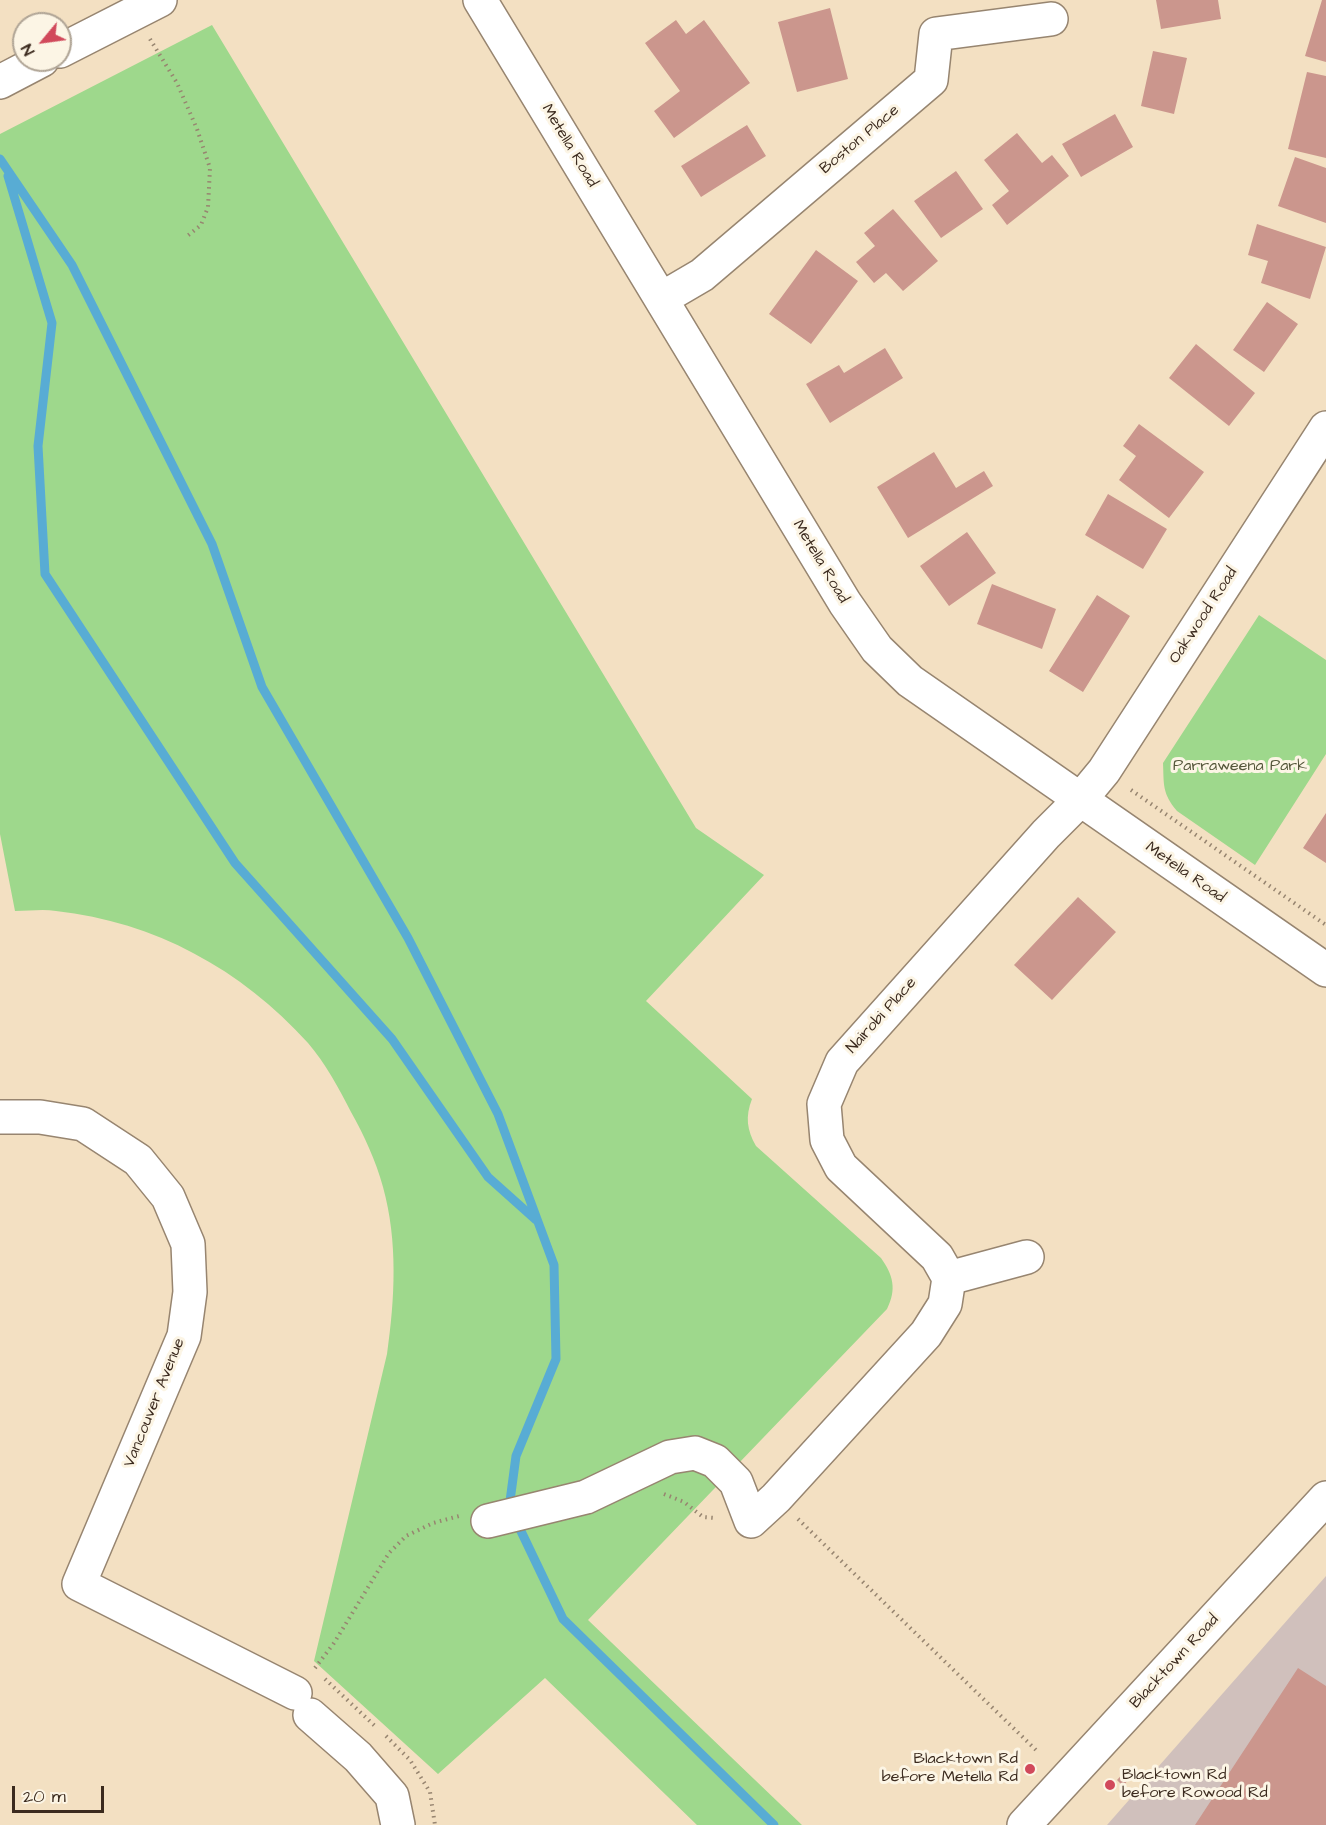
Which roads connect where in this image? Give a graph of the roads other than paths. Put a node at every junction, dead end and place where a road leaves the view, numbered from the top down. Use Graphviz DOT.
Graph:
graph roads {
  1 [pos="482,1"];
  2 [pos="147,7"];
  3 [pos="1051,19"];
  4 [pos="72,45"];
  5 [pos="19,72"];
  6 [pos="0,82"];
  7 [pos="661,299"];
  8 [pos="1326,428"];
  9 [pos="1080,801"];
  10 [pos="1326,970"];
  11 [pos="0,1117"];
  12 [pos="1027,1257"];
  13 [pos="949,1278"];
  14 [pos="1326,1498"];
  15 [pos="488,1521"];
  16 [pos="398,1825"];
  17 [pos="1024,1825"];
  1 -- 7 [label="street, Metella Road"];
  2 -- 4 [label="street"];
  3 -- 7 [label="street, Boston Place"];
  5 -- 6 [label="street"];
  7 -- 9 [label="street, Metella Road"];
  8 -- 9 [label="street, Oakwood Road"];
  9 -- 10 [label="street, Metella Road"];
  9 -- 13 [label="street, Nairobi Place"];
  11 -- 16 [label="street, Vancouver Avenue"];
  12 -- 13 [label="street"];
  13 -- 15 [label="street"];
  14 -- 17 [label="street, Blacktown Road"];
}
